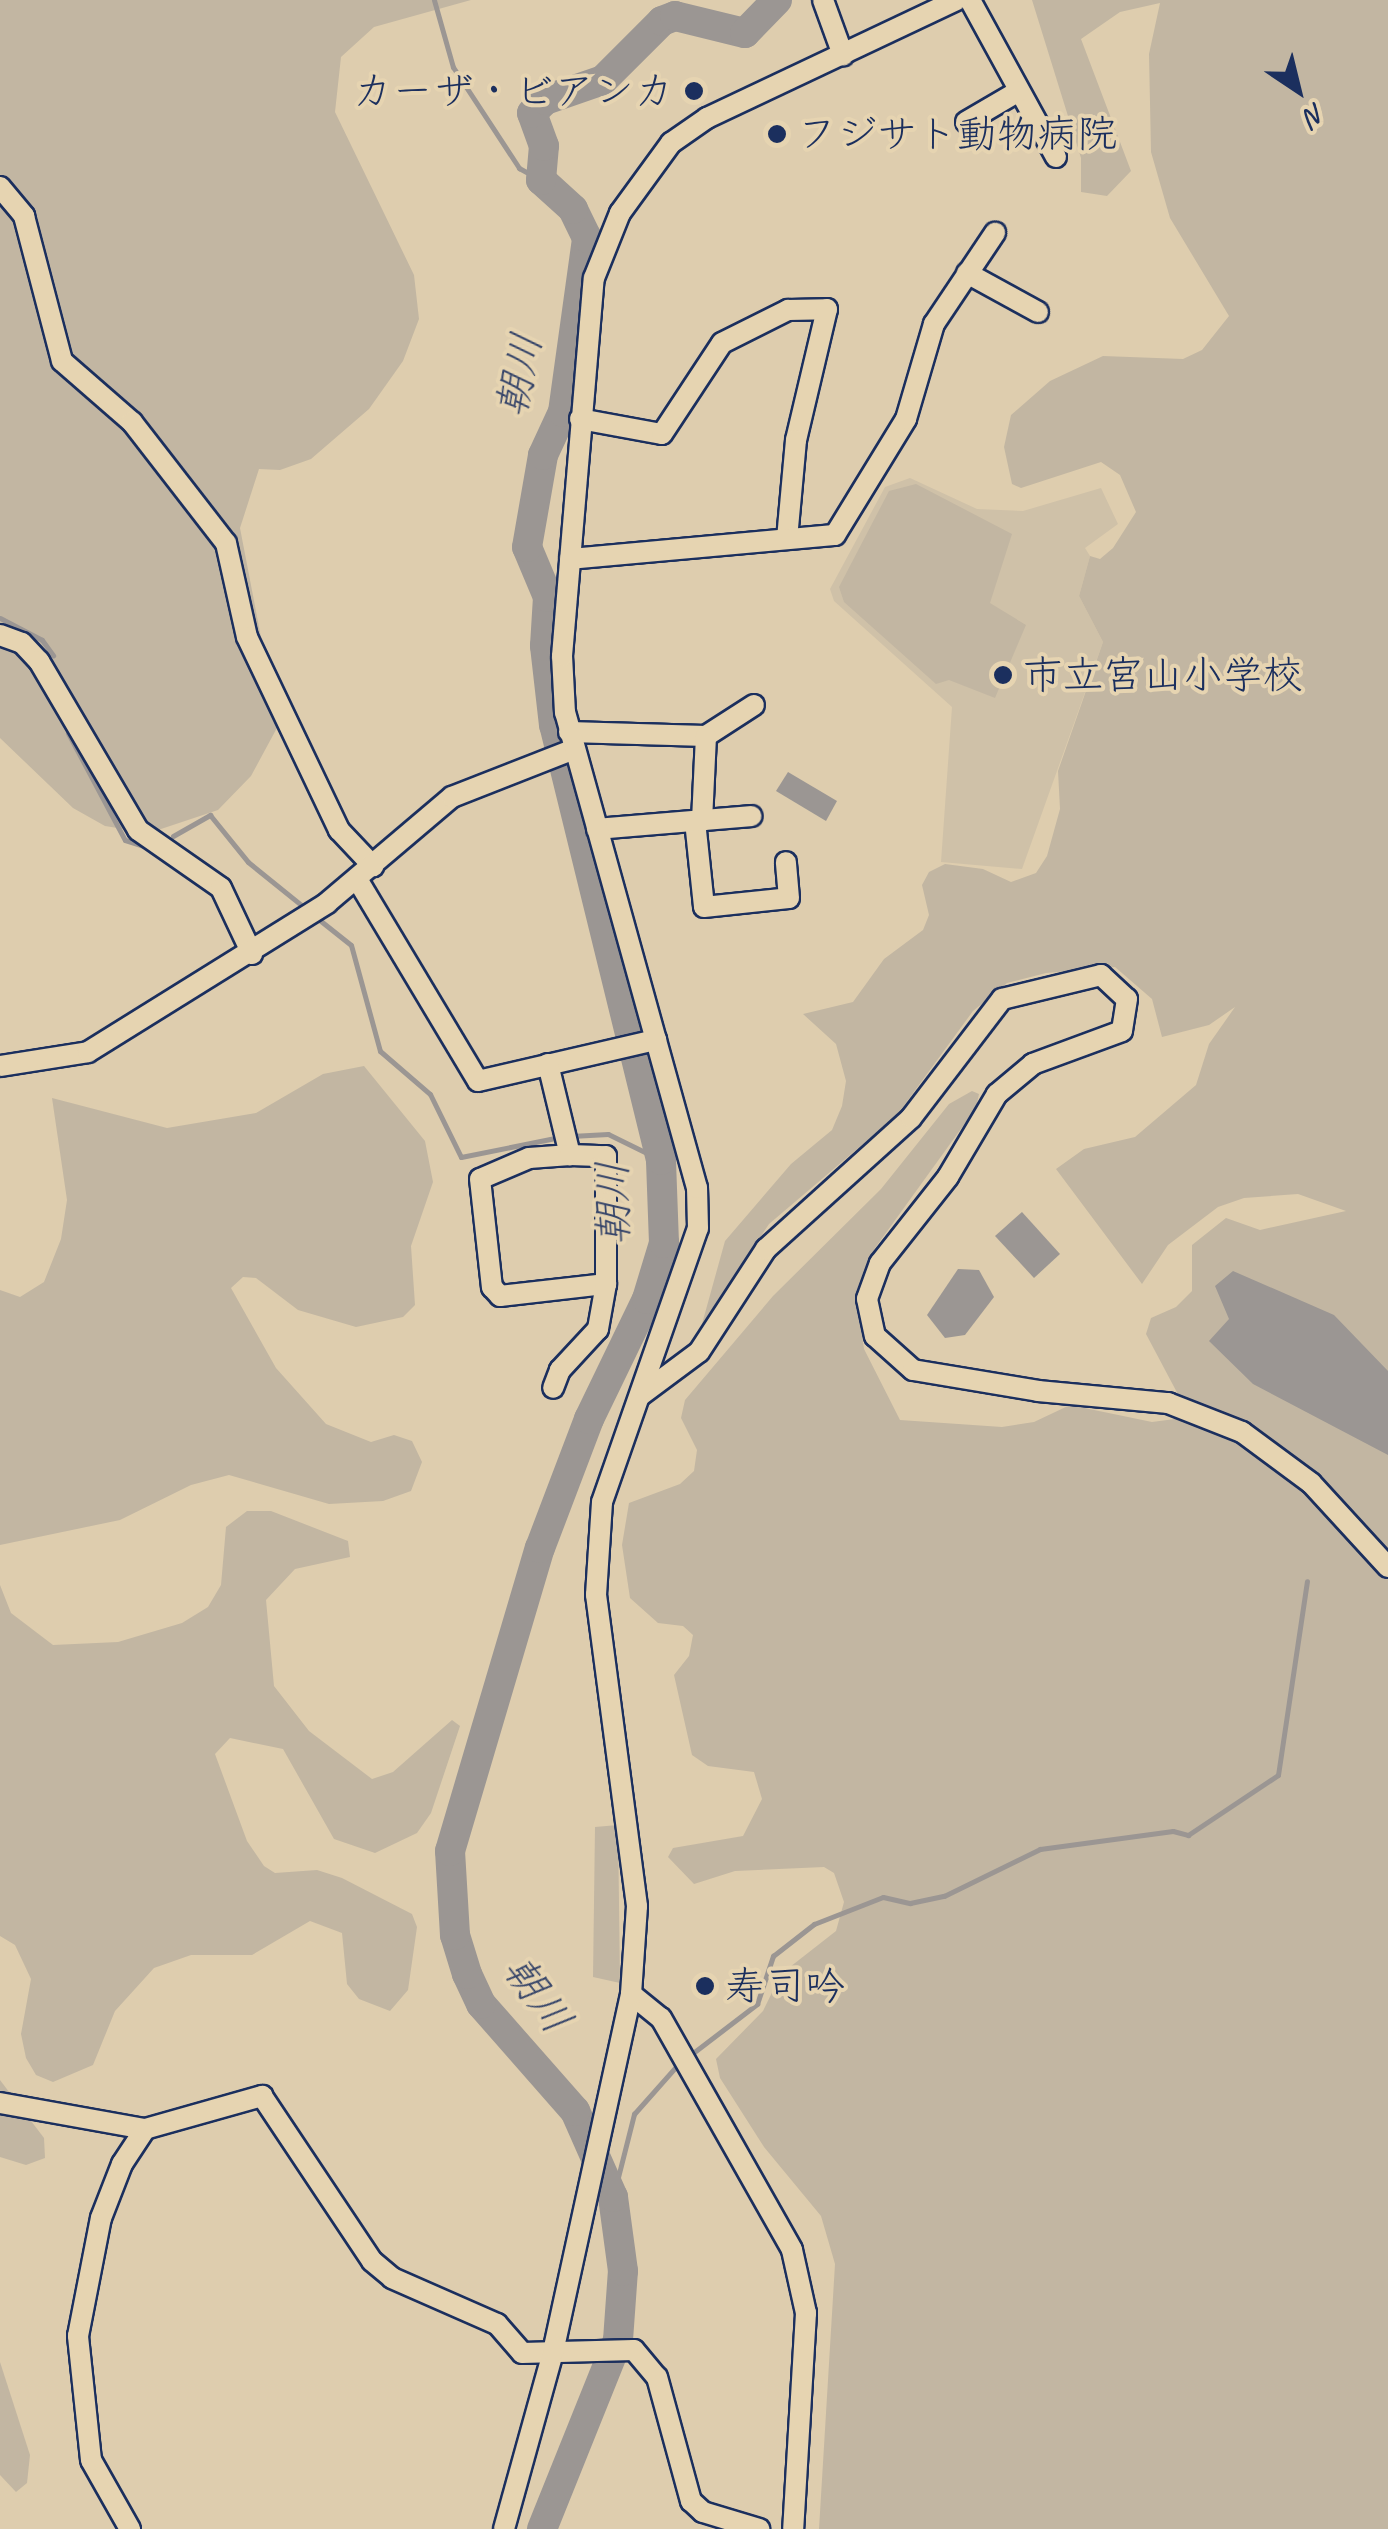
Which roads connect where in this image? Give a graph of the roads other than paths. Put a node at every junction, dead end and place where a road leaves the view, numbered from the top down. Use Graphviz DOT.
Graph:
graph roads {
  1 [pos="822,0"];
  2 [pos="957,0"];
  3 [pos="970,0"];
  4 [pos="843,54"];
  5 [pos="1019,92"];
  6 [pos="966,122"];
  7 [pos="1056,157"];
  8 [pos="0,187"];
  9 [pos="996,234"];
  10 [pos="967,273"];
  11 [pos="1038,312"];
  12 [pos="580,419"];
  13 [pos="787,540"];
  14 [pos="570,558"];
  15 [pos="0,634"];
  16 [pos="754,705"];
  17 [pos="706,736"];
  18 [pos="563,748"];
  19 [pos="751,816"];
  20 [pos="698,821"];
  21 [pos="596,828"];
  22 [pos="786,862"];
  23 [pos="365,872"];
  24 [pos="252,954"];
  25 [pos="638,1043"];
  26 [pos="548,1064"];
  27 [pos="0,1066"];
  28 [pos="567,1144"];
  29 [pos="606,1284"];
  30 [pos="553,1388"];
  31 [pos="639,1397"];
  32 [pos="1388,1567"];
  33 [pos="631,1994"];
  34 [pos="0,2103"];
  35 [pos="145,2129"];
  36 [pos="553,2352"];
  37 [pos="130,2529"];
  38 [pos="504,2529"];
  39 [pos="758,2529"];
  40 [pos="793,2529"];
  1 -- 4 [label="street"];
  2 -- 4 [label="street"];
  3 -- 5 [label="street"];
  4 -- 12 [label="street"];
  5 -- 6 [label="street"];
  5 -- 7 [label="street"];
  8 -- 23 [label="street"];
  9 -- 10 [label="street"];
  10 -- 11 [label="street"];
  10 -- 13 [label="street"];
  12 -- 13 [label="street"];
  12 -- 14 [label="street"];
  13 -- 14 [label="street"];
  14 -- 18 [label="street"];
  15 -- 24 [label="street"];
  16 -- 17 [label="street"];
  17 -- 18 [label="street"];
  17 -- 20 [label="street"];
  18 -- 21 [label="street"];
  18 -- 23 [label="street"];
  19 -- 20 [label="street"];
  20 -- 21 [label="street"];
  20 -- 22 [label="street"];
  21 -- 25 [label="street"];
  23 -- 24 [label="street"];
  23 -- 26 [label="street"];
  24 -- 27 [label="street"];
  25 -- 26 [label="street"];
  25 -- 31 [label="street"];
  26 -- 28 [label="street"];
  28 -- 29 [label="street"];
  28 -- 29 [label="street"];
  29 -- 30 [label="street"];
  31 -- 32 [label="street"];
  31 -- 33 [label="street"];
  33 -- 36 [label="street"];
  33 -- 40 [label="street"];
  34 -- 35 [label="street"];
  35 -- 36 [label="street"];
  35 -- 37 [label="street"];
  36 -- 38 [label="street"];
  36 -- 39 [label="street"];
}
